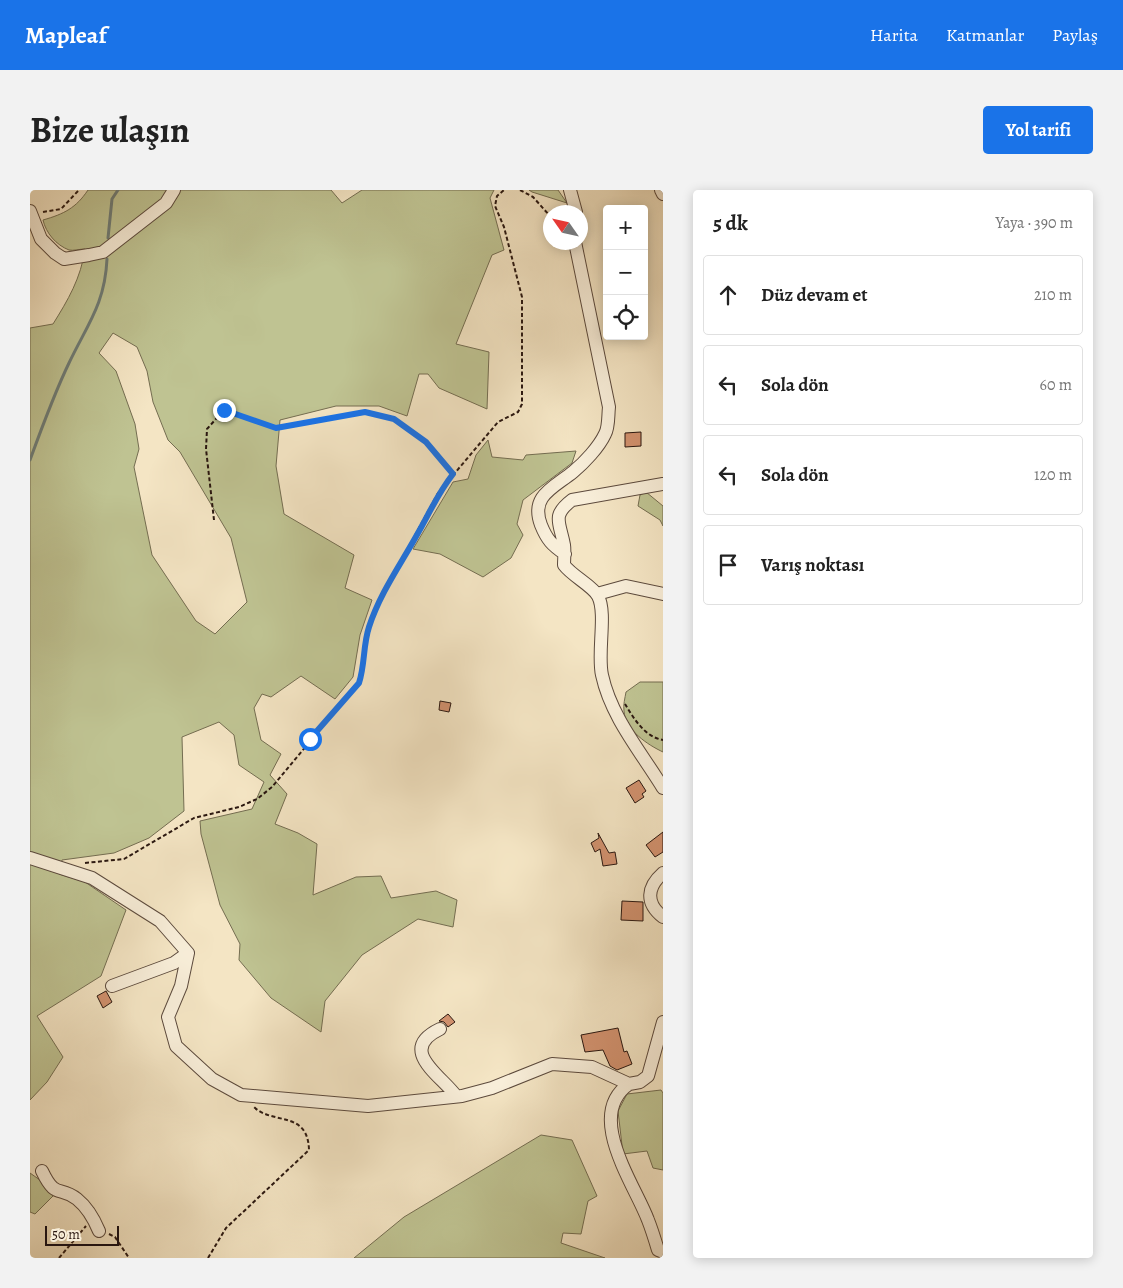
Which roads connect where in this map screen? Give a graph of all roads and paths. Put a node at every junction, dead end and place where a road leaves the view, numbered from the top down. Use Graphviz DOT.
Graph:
graph roads {
  1 [pos="80,190"];
  2 [pos="174,190"];
  3 [pos="504,190"];
  4 [pos="520,190"];
  5 [pos="570,190"];
  6 [pos="661,190"];
  7 [pos="663,194"];
  8 [pos="574,205"];
  9 [pos="543,208"];
  10 [pos="31,212"];
  11 [pos="578,250"];
  12 [pos="453,474"];
  13 [pos="663,484"];
  14 [pos="214,520"];
  15 [pos="564,554"];
  16 [pos="597,594"];
  17 [pos="663,594"];
  18 [pos="622,698"];
  19 [pos="663,740"];
  20 [pos="663,788"];
  21 [pos="30,858"];
  22 [pos="83,863"];
  23 [pos="663,873"];
  24 [pos="663,917"];
  25 [pos="188,953"];
  26 [pos="112,986"];
  27 [pos="663,1022"];
  28 [pos="440,1029"];
  29 [pos="629,1084"];
  30 [pos="241,1095"];
  31 [pos="456,1096"];
  32 [pos="42,1171"];
  33 [pos="100,1231"];
  34 [pos="663,1252"];
  35 [pos="208,1258"];
  1 -- 10 [label="path"];
  2 -- 10 [label="street"];
  3 -- 12 [label="path"];
  4 -- 9 [label="path"];
  5 -- 8 [label="street"];
  6 -- 7 [label="street"];
  11 -- 15 [label="street"];
  12 -- 14 [label="path"];
  12 -- 22 [label="path"];
  13 -- 15 [label="street"];
  15 -- 16 [label="street"];
  16 -- 17 [label="street"];
  16 -- 20 [label="street"];
  18 -- 19 [label="path"];
  21 -- 25 [label="street"];
  23 -- 24 [label="street"];
  25 -- 26 [label="street"];
  25 -- 30 [label="street"];
  27 -- 29 [label="street"];
  28 -- 31 [label="street"];
  29 -- 31 [label="street"];
  29 -- 34 [label="street"];
  30 -- 31 [label="street"];
  30 -- 35 [label="path"];
  32 -- 33 [label="street"];
}
